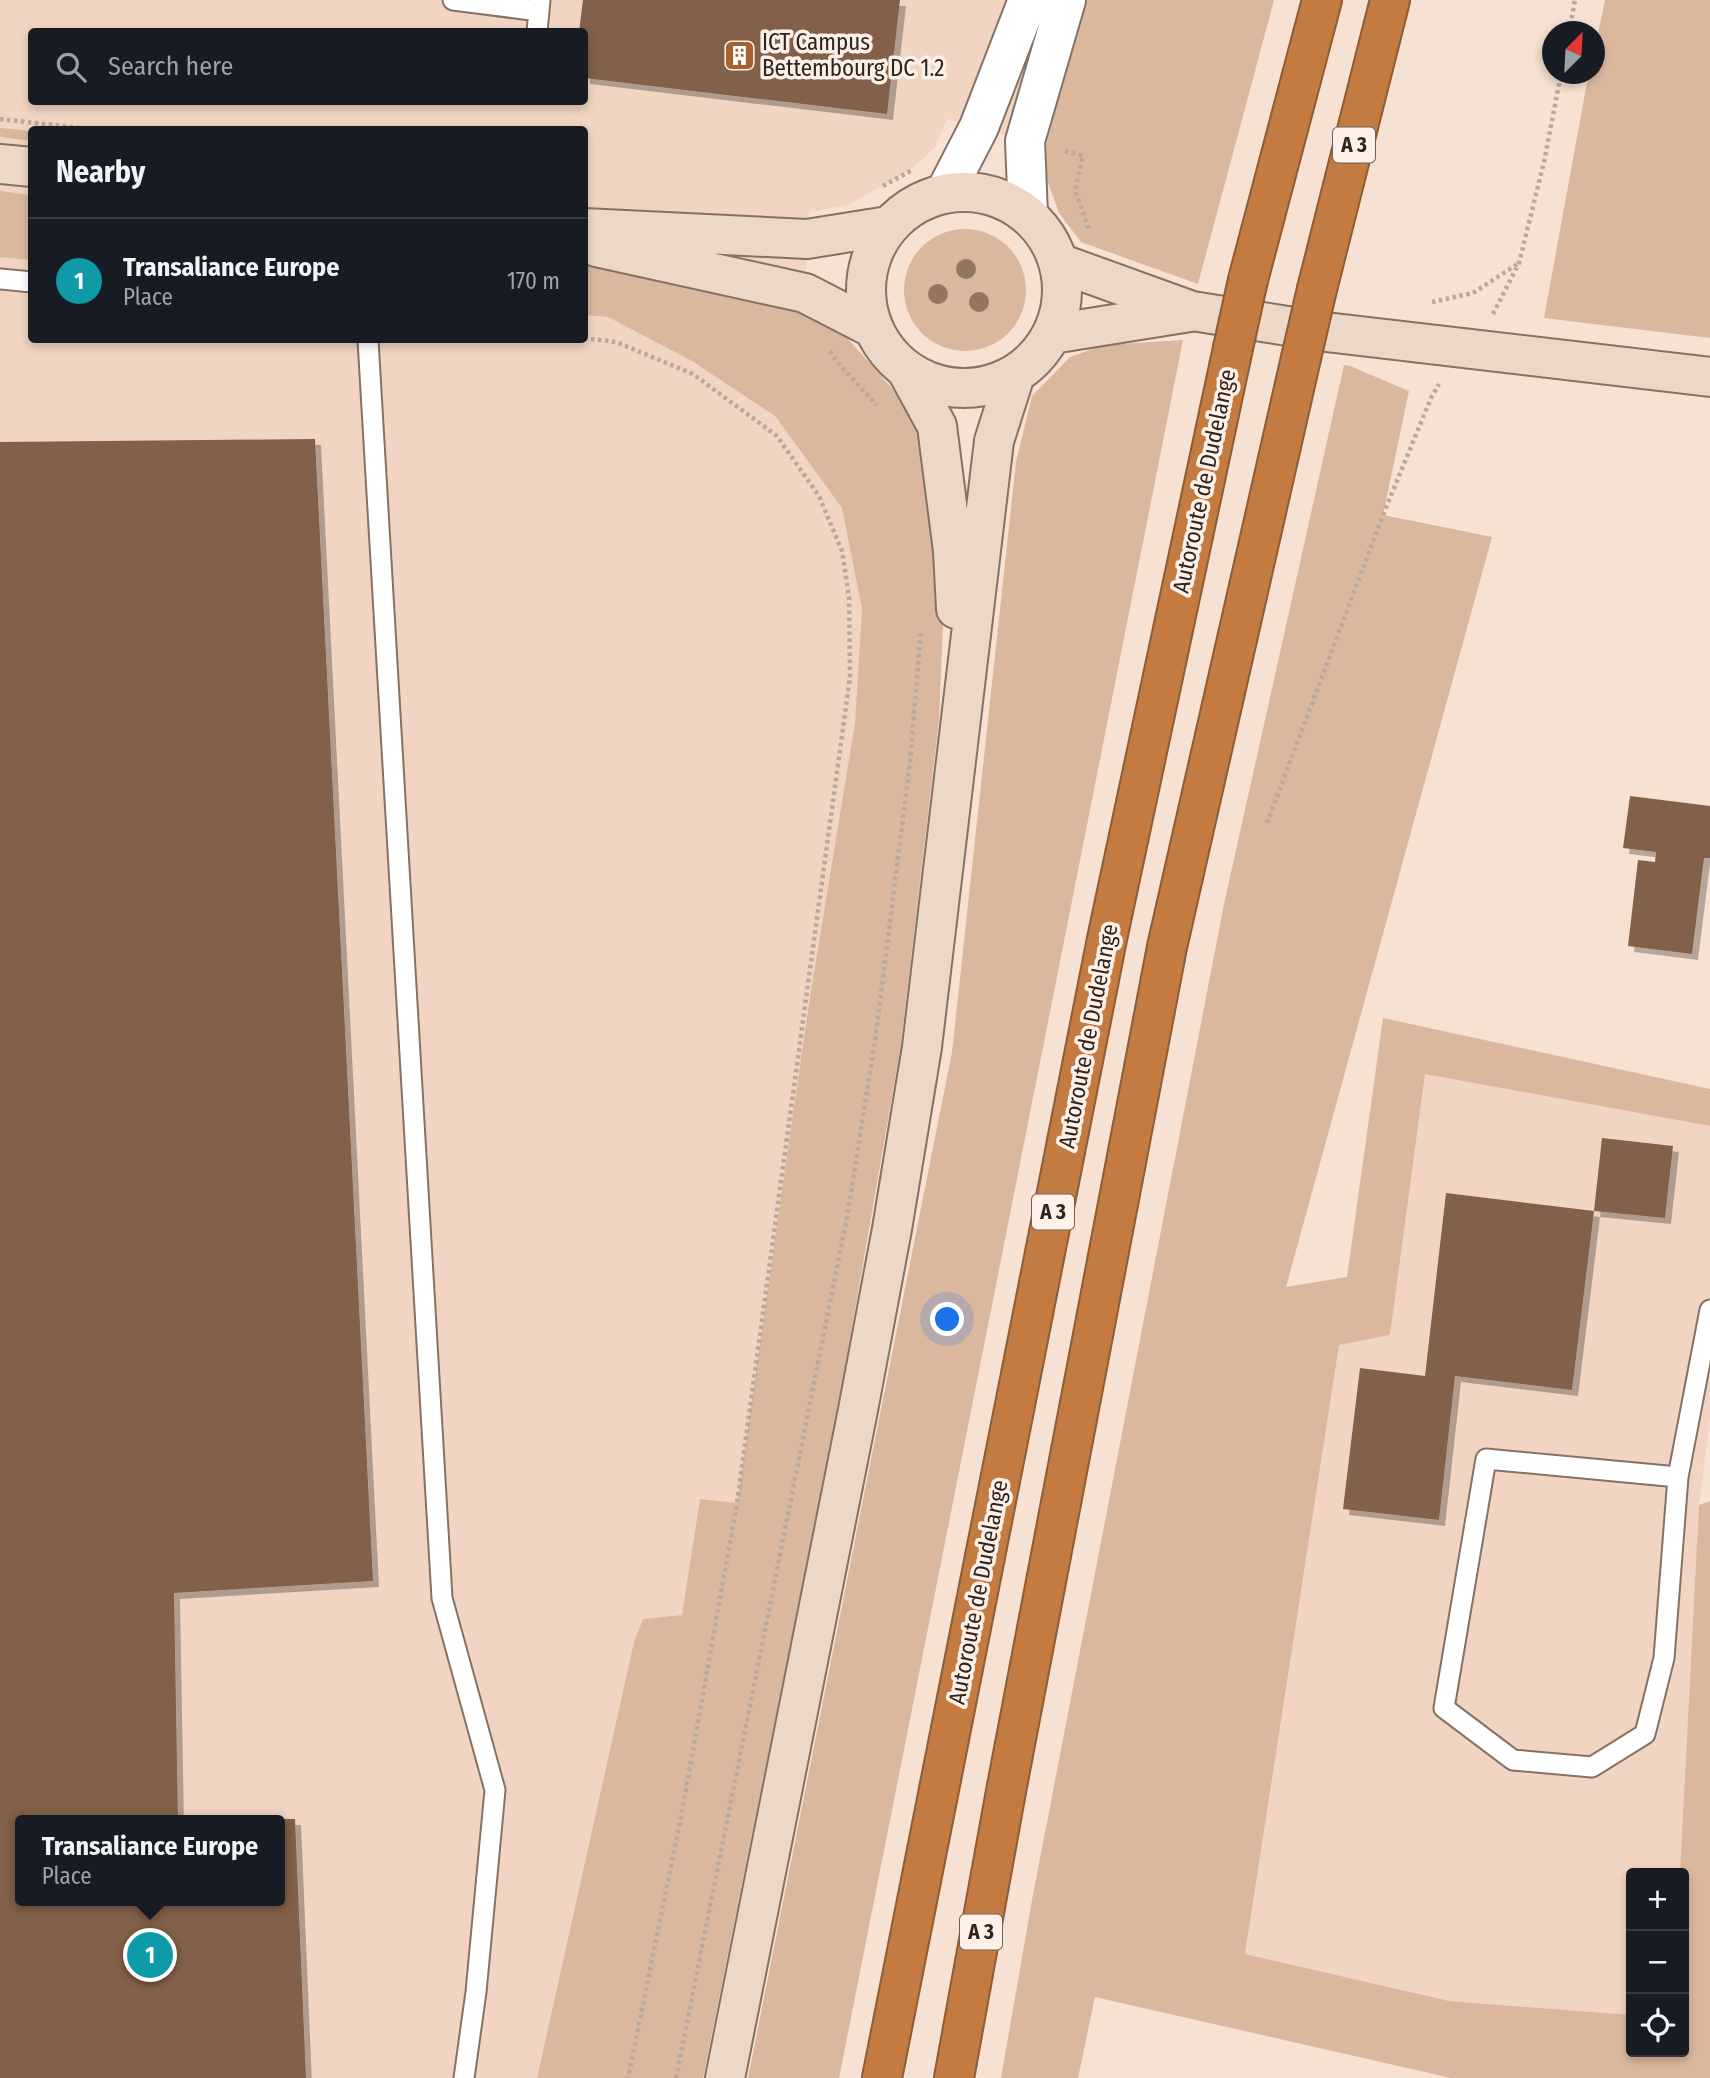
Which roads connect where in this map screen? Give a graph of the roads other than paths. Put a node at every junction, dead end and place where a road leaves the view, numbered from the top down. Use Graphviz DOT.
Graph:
graph roads {
  1 [pos="453,0"];
  2 [pos="1028,0"];
  3 [pos="1066,0"];
  4 [pos="1322,0"];
  5 [pos="1390,0"];
  6 [pos="540,5"];
  7 [pos="537,28"];
  8 [pos="0,164"];
  9 [pos="28,167"];
  10 [pos="945,193"];
  11 [pos="1028,215"];
  12 [pos="888,226"];
  13 [pos="588,228"];
  14 [pos="588,245"];
  15 [pos="1059,263"];
  16 [pos="0,279"];
  17 [pos="28,282"];
  18 [pos="1192,311"];
  19 [pos="872,327"];
  20 [pos="1052,334"];
  21 [pos="368,343"];
  22 [pos="906,371"];
  23 [pos="1015,375"];
  24 [pos="1710,377"];
  25 [pos="962,723"];
  26 [pos="1710,1310"];
  27 [pos="1678,1477"];
  28 [pos="464,2078"];
  29 [pos="725,2078"];
  30 [pos="882,2078"];
  31 [pos="954,2078"];
  1 -- 6 [label="lane"];
  2 -- 10 [label="street"];
  3 -- 11 [label="street"];
  4 -- 30 [label="highway, Autoroute de Dudelange / A 3, bridge"];
  5 -- 31 [label="highway, A 3, bridge"];
  6 -- 7 [label="lane"];
  8 -- 9 [label="main road"];
  10 -- 11 [label="main road"];
  10 -- 12 [label="main road"];
  11 -- 15 [label="main road"];
  12 -- 13 [label="main road"];
  12 -- 19 [label="main road"];
  14 -- 19 [label="main road"];
  15 -- 18 [label="main road"];
  15 -- 20 [label="main road"];
  16 -- 17 [label="lane"];
  18 -- 20 [label="main road"];
  18 -- 24 [label="main road"];
  19 -- 22 [label="main road"];
  20 -- 23 [label="main road"];
  21 -- 28 [label="lane"];
  22 -- 23 [label="main road"];
  22 -- 25 [label="main road"];
  23 -- 25 [label="main road"];
  25 -- 29 [label="main road"];
  26 -- 27 [label="lane"];
  27 -- 27 [label="lane"];
}
